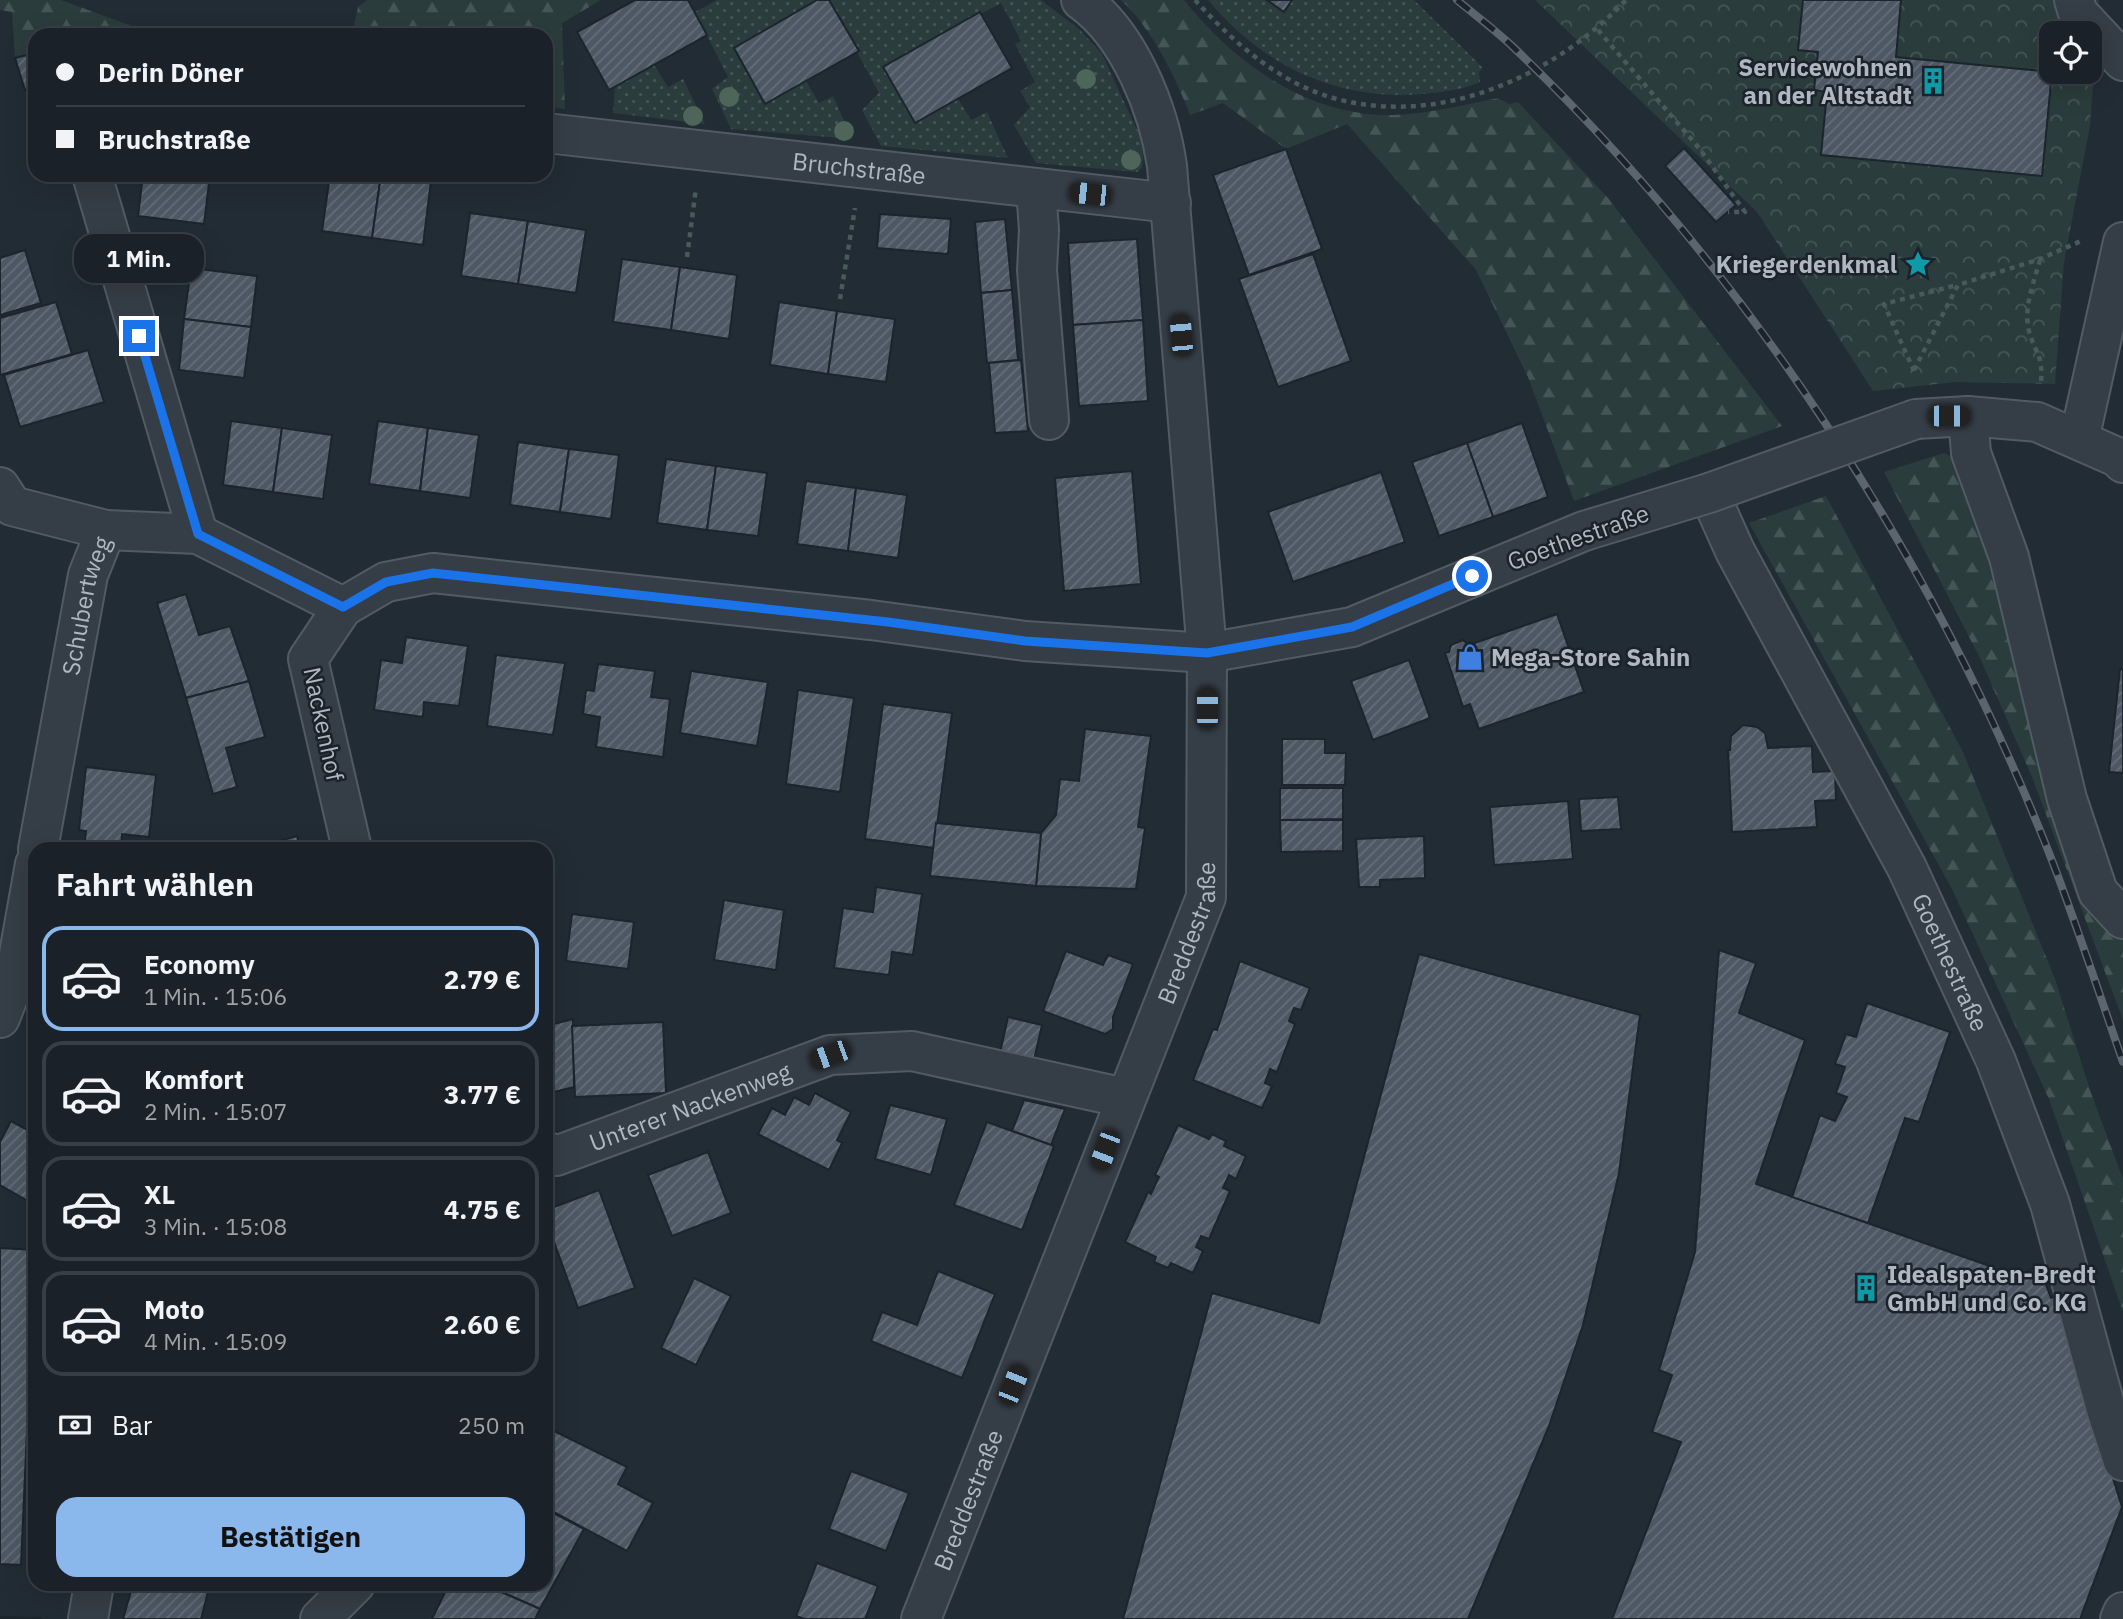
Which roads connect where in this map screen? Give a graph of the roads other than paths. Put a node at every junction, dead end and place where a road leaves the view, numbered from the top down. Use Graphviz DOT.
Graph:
graph roads {
  1 [pos="1081,0"];
  2 [pos="2074,0"];
  3 [pos="2123,61"];
  4 [pos="553,134"];
  5 [pos="94,182"];
  6 [pos="1036,189"];
  7 [pos="1171,203"];
  8 [pos="2123,242"];
  9 [pos="1968,416"];
  10 [pos="1049,420"];
  11 [pos="2080,440"];
  12 [pos="2123,463"];
  13 [pos="0,486"];
  14 [pos="1709,493"];
  15 [pos="106,530"];
  16 [pos="198,534"];
  17 [pos="343,607"];
  18 [pos="1207,653"];
  19 [pos="39,842"];
  20 [pos="350,842"];
  21 [pos="28,903"];
  22 [pos="2123,919"];
  23 [pos="0,1018"];
  24 [pos="1125,1098"];
  25 [pos="553,1154"];
  26 [pos="2123,1461"];
  27 [pos="93,1591"];
  28 [pos="348,1591"];
  29 [pos="2123,1612"];
  30 [pos="88,1619"];
  31 [pos="320,1619"];
  32 [pos="921,1619"];
  33 [pos="2120,1619"];
  1 -- 7 [label="street, Breddestraße"];
  2 -- 3 [label="street"];
  4 -- 6 [label="street, Bruchstraße"];
  5 -- 16 [label="street"];
  6 -- 7 [label="street, Bruchstraße"];
  6 -- 10 [label="street"];
  7 -- 18 [label="street, Breddestraße"];
  8 -- 11 [label="street"];
  9 -- 11 [label="street, Goethestraße"];
  9 -- 14 [label="street, Goethestraße, bridge"];
  9 -- 22 [label="street"];
  11 -- 12 [label="street, Goethestraße"];
  13 -- 15 [label="street"];
  14 -- 18 [label="street, Goethestraße, bridge"];
  14 -- 26 [label="street, Goethestraße"];
  15 -- 16 [label="street, Schubertweg"];
  15 -- 19 [label="street, Schubertweg"];
  16 -- 17 [label="street, Schubertweg"];
  17 -- 18 [label="street, Goethestraße"];
  17 -- 20 [label="street, Nackenhof"];
  18 -- 24 [label="street, Breddestraße"];
  21 -- 23 [label="street"];
  24 -- 25 [label="street, Unterer Nackenweg"];
  24 -- 32 [label="street, Breddestraße"];
  27 -- 30 [label="street"];
  28 -- 31 [label="street"];
  29 -- 33 [label="street"];
}
